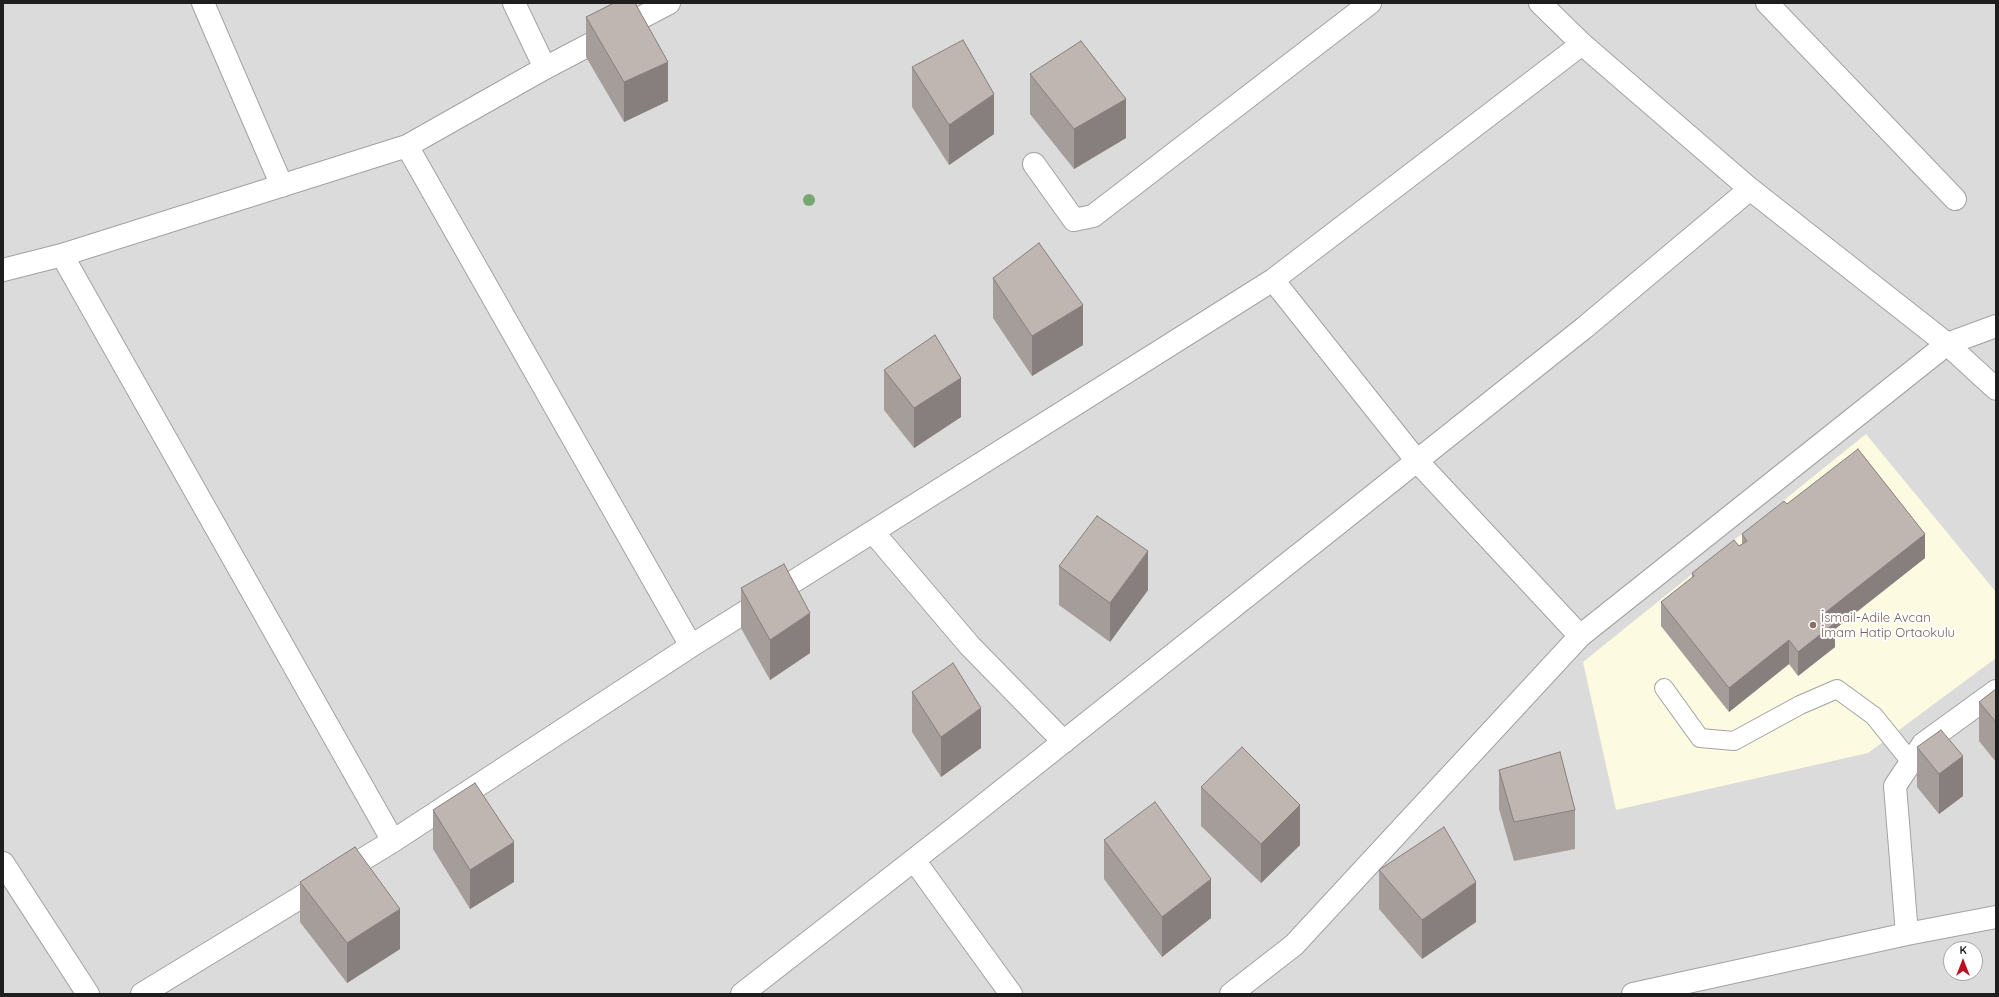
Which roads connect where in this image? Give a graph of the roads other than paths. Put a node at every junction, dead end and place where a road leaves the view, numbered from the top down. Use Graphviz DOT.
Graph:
graph roads {
  1 [pos="203,3"];
  2 [pos="514,3"];
  3 [pos="669,3"];
  4 [pos="1370,3"];
  5 [pos="1540,3"];
  6 [pos="1767,3"];
  7 [pos="1582,44"];
  8 [pos="545,68"];
  9 [pos="407,146"];
  10 [pos="1034,164"];
  11 [pos="282,186"];
  12 [pos="1750,189"];
  13 [pos="1955,199"];
  14 [pos="62,255"];
  15 [pos="3,270"];
  16 [pos="1273,280"];
  17 [pos="1996,326"];
  18 [pos="1947,344"];
  19 [pos="1996,389"];
  20 [pos="1417,461"];
  21 [pos="873,532"];
  22 [pos="1580,636"];
  23 [pos="691,646"];
  24 [pos="1664,688"];
  25 [pos="1996,691"];
  26 [pos="1064,742"];
  27 [pos="1911,762"];
  28 [pos="393,841"];
  29 [pos="914,860"];
  30 [pos="3,863"];
  31 [pos="1996,917"];
  32 [pos="1907,934"];
  33 [pos="88,994"];
  34 [pos="142,994"];
  35 [pos="742,994"];
  36 [pos="1011,994"];
  37 [pos="1231,994"];
  38 [pos="1633,994"];
  1 -- 11 [label="street"];
  2 -- 8 [label="street"];
  3 -- 8 [label="street"];
  4 -- 10 [label="street"];
  5 -- 7 [label="street"];
  6 -- 13 [label="street"];
  7 -- 12 [label="street"];
  7 -- 16 [label="street"];
  8 -- 9 [label="street"];
  9 -- 11 [label="street"];
  9 -- 23 [label="street"];
  11 -- 14 [label="street"];
  12 -- 18 [label="street"];
  12 -- 20 [label="street"];
  14 -- 15 [label="street"];
  14 -- 28 [label="street"];
  16 -- 20 [label="street"];
  16 -- 21 [label="street"];
  17 -- 18 [label="street"];
  18 -- 19 [label="street"];
  18 -- 22 [label="street"];
  20 -- 22 [label="street"];
  20 -- 26 [label="street"];
  21 -- 23 [label="street"];
  21 -- 26 [label="street"];
  22 -- 37 [label="street"];
  23 -- 28 [label="street"];
  24 -- 27 [label="lane"];
  25 -- 27 [label="street"];
  26 -- 29 [label="street"];
  27 -- 32 [label="street"];
  28 -- 34 [label="street"];
  29 -- 35 [label="street"];
  29 -- 36 [label="street"];
  30 -- 33 [label="street"];
  31 -- 32 [label="street"];
  32 -- 38 [label="street"];
}
